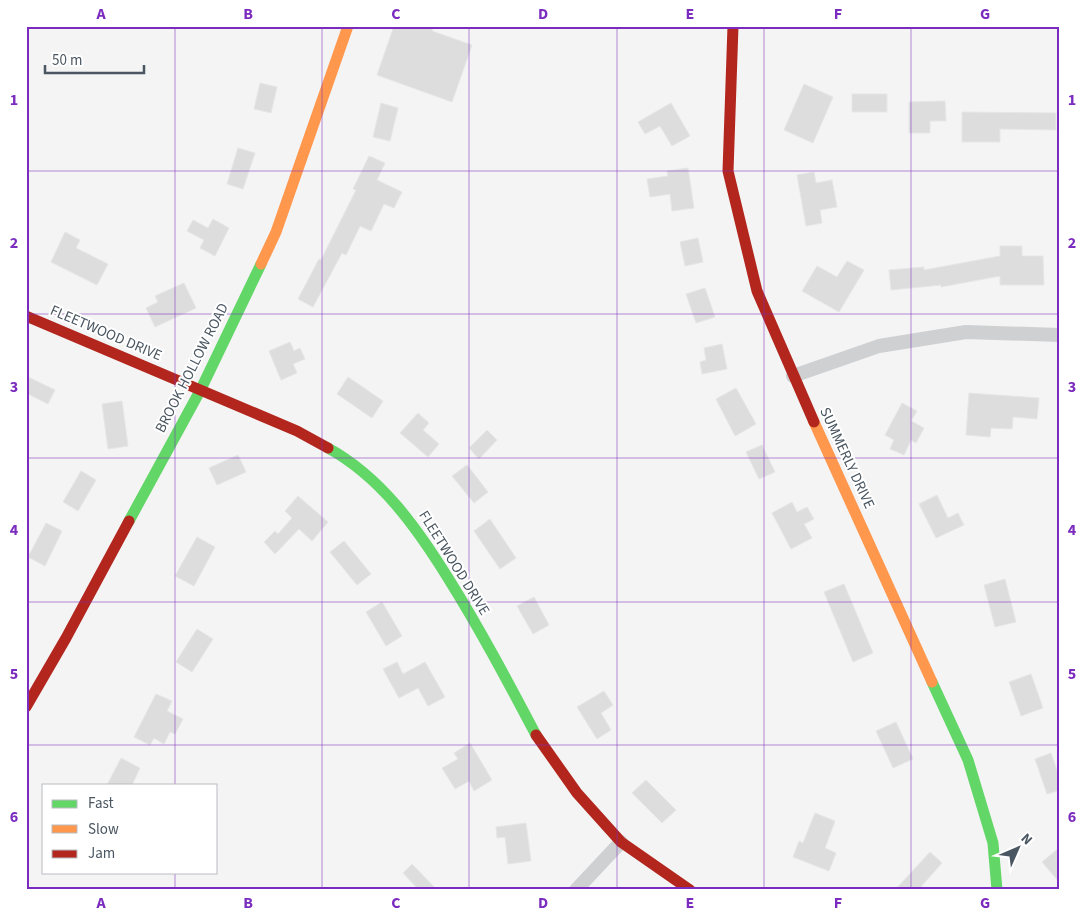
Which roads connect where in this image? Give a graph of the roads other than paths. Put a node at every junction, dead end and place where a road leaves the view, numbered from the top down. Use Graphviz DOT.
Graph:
graph roads {
  1 [pos="348,26"];
  2 [pos="733,26"];
  3 [pos="26,316"];
  4 [pos="1060,335"];
  5 [pos="793,376"];
  6 [pos="201,389"];
  7 [pos="26,707"];
  8 [pos="621,842"];
  9 [pos="576,890"];
  10 [pos="690,890"];
  11 [pos="997,890"];
  1 -- 6 [label="street, BROOK HOLLOW ROAD"];
  2 -- 5 [label="street, SUMMERLY DRIVE"];
  3 -- 6 [label="street, FLEETWOOD DRIVE"];
  4 -- 5 [label="street"];
  5 -- 11 [label="street, SUMMERLY DRIVE"];
  6 -- 7 [label="street, BROOK HOLLOW ROAD"];
  6 -- 8 [label="street, FLEETWOOD DRIVE"];
  8 -- 9 [label="street"];
  8 -- 10 [label="street, FLEETWOOD DRIVE"];
}
